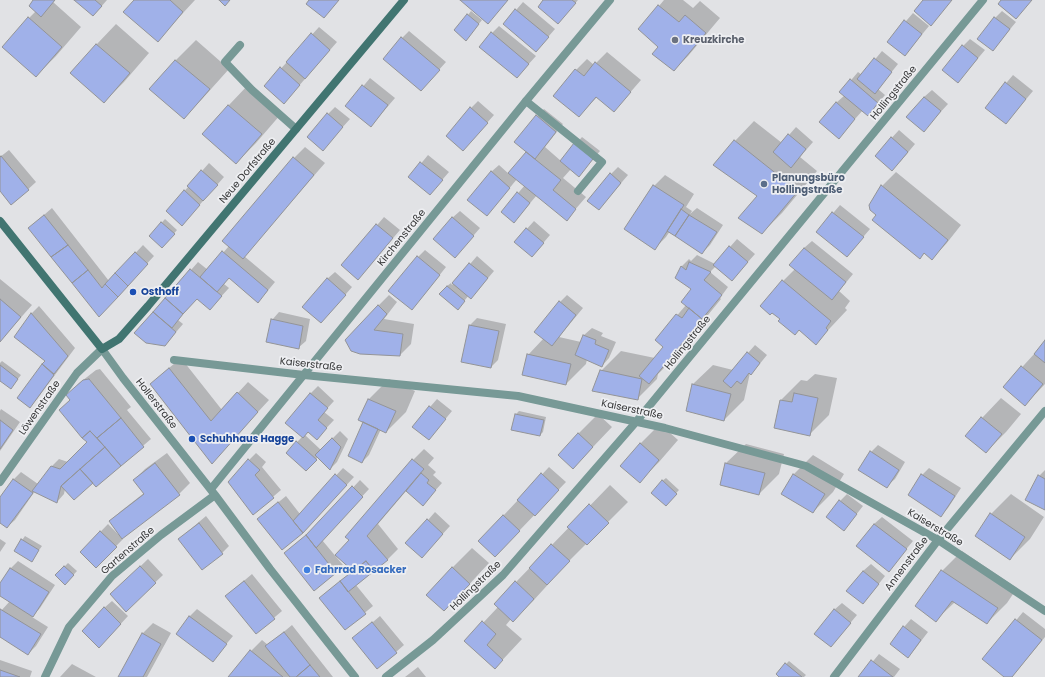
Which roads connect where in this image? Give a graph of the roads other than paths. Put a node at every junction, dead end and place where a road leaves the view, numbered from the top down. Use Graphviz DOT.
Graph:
graph roads {
  1 [pos="404,0"];
  2 [pos="610,0"];
  3 [pos="983,0"];
  4 [pos="240,45"];
  5 [pos="526,102"];
  6 [pos="296,129"];
  7 [pos="578,191"];
  8 [pos="0,221"];
  9 [pos="102,349"];
  10 [pos="174,360"];
  11 [pos="304,375"];
  12 [pos="1045,410"];
  13 [pos="636,422"];
  14 [pos="0,482"];
  15 [pos="213,492"];
  16 [pos="938,540"];
  17 [pos="1045,610"];
  18 [pos="45,677"];
  19 [pos="355,677"];
  20 [pos="386,677"];
  21 [pos="834,677"];
  1 -- 6 [label="street, Neue Dorfstraße"];
  2 -- 5 [label="street, Kirchenstraße"];
  3 -- 13 [label="street, Hollingstraße"];
  4 -- 6 [label="street"];
  5 -- 7 [label="street"];
  5 -- 11 [label="street, Kirchenstraße"];
  6 -- 9 [label="street, Neue Dorfstraße"];
  8 -- 9 [label="street, Hollerstraße"];
  9 -- 14 [label="street, Löwenstraße"];
  9 -- 15 [label="street, Hollerstraße"];
  10 -- 11 [label="street, Kaiserstraße"];
  11 -- 13 [label="street, Kaiserstraße"];
  11 -- 15 [label="street, Kirchenstraße"];
  12 -- 16 [label="street, Annenstraße"];
  13 -- 16 [label="street, Kaiserstraße"];
  13 -- 20 [label="street, Hollingstraße"];
  15 -- 18 [label="street, Gartenstraße"];
  15 -- 19 [label="street, Hollerstraße"];
  16 -- 17 [label="street, Kaiserstraße"];
  16 -- 21 [label="street, Annenstraße"];
}
